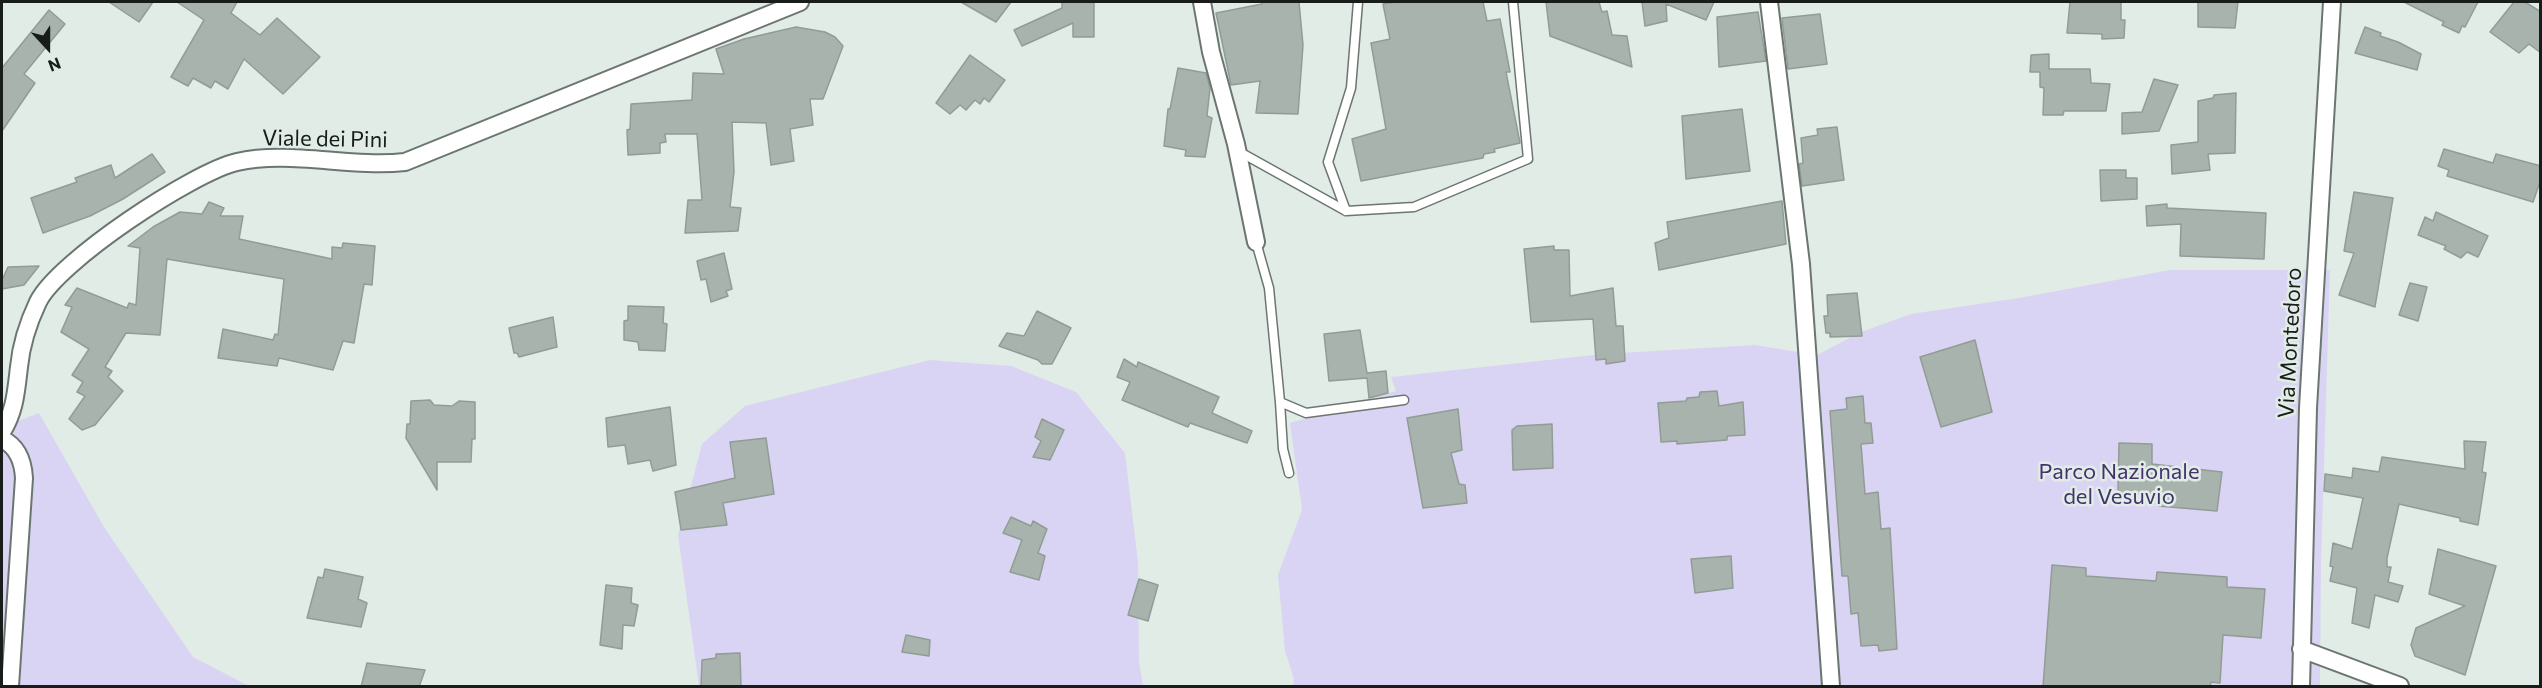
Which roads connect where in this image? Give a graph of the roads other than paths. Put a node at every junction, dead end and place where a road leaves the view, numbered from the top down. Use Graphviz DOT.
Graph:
graph roads {
  1 [pos="800,2"];
  2 [pos="1202,2"];
  3 [pos="1358,2"];
  4 [pos="1513,2"];
  5 [pos="1769,2"];
  6 [pos="2332,2"];
  7 [pos="1238,151"];
  8 [pos="1346,211"];
  9 [pos="1256,242"];
  10 [pos="1404,400"];
  11 [pos="1280,402"];
  12 [pos="2,432"];
  13 [pos="2,439"];
  14 [pos="1289,473"];
  15 [pos="2301,649"];
  16 [pos="10,687"];
  17 [pos="1831,687"];
  18 [pos="2301,687"];
  19 [pos="2400,687"];
  1 -- 12 [label="street, Viale dei Pini"];
  2 -- 7 [label="street"];
  3 -- 8 [label="lane"];
  4 -- 8 [label="lane"];
  5 -- 17 [label="street"];
  6 -- 15 [label="street, Via Montedoro"];
  7 -- 8 [label="lane"];
  7 -- 9 [label="street"];
  9 -- 11 [label="lane"];
  10 -- 11 [label="lane"];
  11 -- 14 [label="lane"];
  13 -- 16 [label="street"];
  15 -- 18 [label="street, Via Montedoro"];
  15 -- 19 [label="street"];
}
